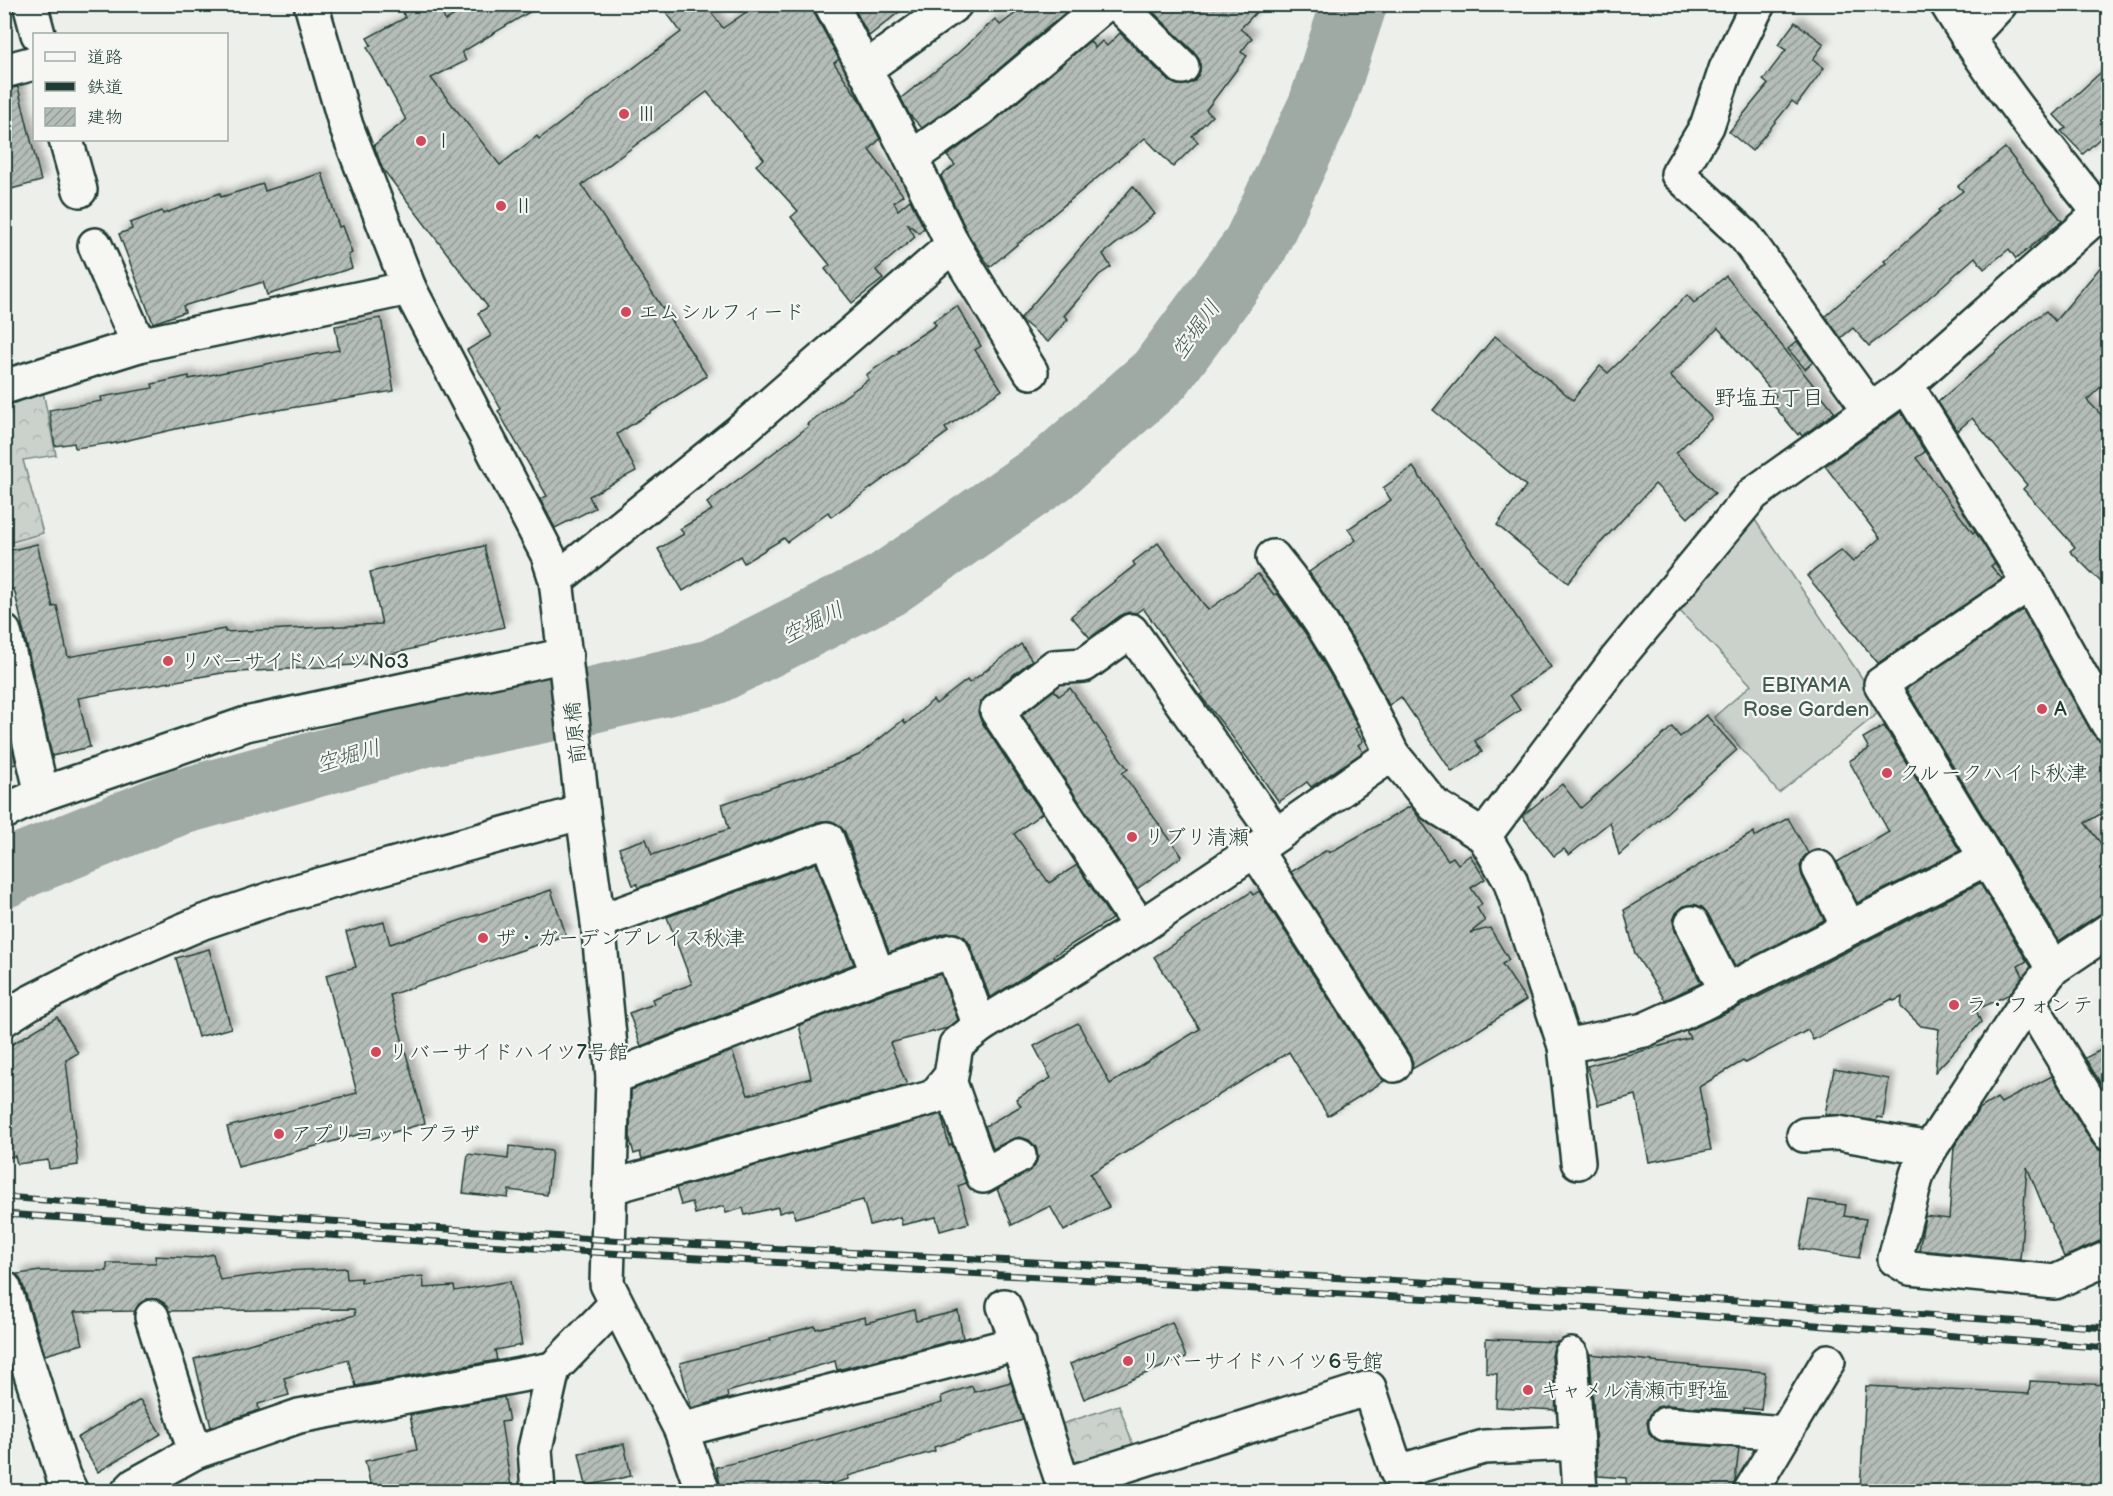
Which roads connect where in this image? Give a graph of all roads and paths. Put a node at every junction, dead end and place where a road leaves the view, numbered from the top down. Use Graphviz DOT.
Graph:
graph roads {
  1 [pos="30,4"];
  2 [pos="831,4"];
  3 [pos="955,4"];
  4 [pos="1106,4"];
  5 [pos="1118,4"];
  6 [pos="1758,4"];
  7 [pos="1947,4"];
  8 [pos="2000,4"];
  9 [pos="320,7"];
  10 [pos="38,33"];
  11 [pos="1968,38"];
  12 [pos="33,63"];
  13 [pos="1182,67"];
  14 [pos="866,69"];
  15 [pos="4,71"];
  16 [pos="66,141"];
  17 [pos="910,158"];
  18 [pos="80,190"];
  19 [pos="2104,215"];
  20 [pos="95,245"];
  21 [pos="953,245"];
  22 [pos="409,288"];
  23 [pos="139,345"];
  24 [pos="1031,372"];
  25 [pos="1906,385"];
  26 [pos="4,387"];
  27 [pos="1870,411"];
  28 [pos="1273,557"];
  29 [pos="556,580"];
  30 [pos="2029,583"];
  31 [pos="4,632"];
  32 [pos="566,655"];
  33 [pos="2109,724"];
  34 [pos="1392,754"];
  35 [pos="42,794"];
  36 [pos="4,812"];
  37 [pos="583,812"];
  38 [pos="1484,836"];
  39 [pos="1266,843"];
  40 [pos="1988,858"];
  41 [pos="1820,868"];
  42 [pos="598,922"];
  43 [pos="1692,924"];
  44 [pos="1140,927"];
  45 [pos="1849,928"];
  46 [pos="2109,931"];
  47 [pos="2053,968"];
  48 [pos="878,975"];
  49 [pos="1727,992"];
  50 [pos="2028,1000"];
  51 [pos="4,1019"];
  52 [pos="980,1026"];
  53 [pos="1566,1046"];
  54 [pos="1394,1065"];
  55 [pos="613,1077"];
  56 [pos="948,1080"];
  57 [pos="2109,1132"];
  58 [pos="1804,1135"];
  59 [pos="1930,1149"];
  60 [pos="1019,1156"];
  61 [pos="1578,1162"];
  62 [pos="610,1187"];
  63 [pos="2109,1258"];
  64 [pos="4,1288"];
  65 [pos="616,1304"];
  66 [pos="1005,1306"];
  67 [pos="152,1317"];
  68 [pos="1018,1343"];
  69 [pos="1571,1355"];
  70 [pos="1828,1361"];
  71 [pos="553,1369"];
  72 [pos="1666,1424"];
  73 [pos="681,1431"];
  74 [pos="1785,1433"];
  75 [pos="1577,1443"];
  76 [pos="195,1452"];
  77 [pos="1065,1488"];
  78 [pos="71,1491"];
  79 [pos="128,1491"];
  80 [pos="538,1491"];
  81 [pos="703,1491"];
  82 [pos="1580,1491"];
  83 [pos="1750,1491"];
  1 -- 10 [label="street"];
  2 -- 14 [label="street"];
  3 -- 14 [label="street"];
  4 -- 17 [label="street"];
  5 -- 13 [label="street"];
  6 -- 27 [label="street"];
  7 -- 11 [label="street"];
  8 -- 11 [label="street"];
  9 -- 22 [label="street, 前原橋"];
  11 -- 19 [label="street"];
  12 -- 15 [label="street"];
  14 -- 17 [label="street"];
  16 -- 18 [label="street"];
  17 -- 21 [label="street"];
  19 -- 25 [label="street"];
  20 -- 23 [label="street"];
  21 -- 24 [label="street"];
  21 -- 29 [label="street"];
  22 -- 23 [label="street"];
  22 -- 29 [label="street, 前原橋"];
  23 -- 26 [label="street"];
  25 -- 27 [label="street"];
  25 -- 30 [label="street"];
  27 -- 38 [label="street"];
  28 -- 34 [label="street"];
  29 -- 32 [label="street, 前原橋"];
  30 -- 33 [label="street"];
  30 -- 40 [label="street"];
  31 -- 35 [label="street"];
  32 -- 35 [label="street"];
  32 -- 37 [label="street, 前原橋"];
  34 -- 38 [label="street"];
  34 -- 39 [label="street"];
  35 -- 36 [label="street"];
  37 -- 42 [label="street, 前原橋"];
  37 -- 51 [label="street"];
  38 -- 53 [label="street"];
  39 -- 44 [label="street"];
  39 -- 44 [label="street"];
  39 -- 54 [label="street"];
  40 -- 45 [label="street"];
  40 -- 47 [label="street"];
  41 -- 45 [label="street"];
  42 -- 48 [label="street"];
  42 -- 55 [label="street, 前原橋"];
  43 -- 49 [label="street"];
  44 -- 52 [label="street"];
  45 -- 49 [label="street"];
  46 -- 47 [label="street"];
  47 -- 50 [label="street"];
  48 -- 52 [label="street"];
  48 -- 55 [label="street"];
  49 -- 53 [label="street"];
  50 -- 57 [label="street"];
  50 -- 59 [label="street"];
  52 -- 56 [label="street"];
  53 -- 61 [label="street"];
  55 -- 62 [label="street, 前原橋"];
  56 -- 60 [label="street"];
  56 -- 62 [label="street"];
  58 -- 59 [label="street"];
  59 -- 63 [label="street"];
  62 -- 65 [label="street, 前原橋"];
  64 -- 78 [label="street"];
  65 -- 71 [label="street"];
  65 -- 73 [label="street, 前原橋"];
  66 -- 68 [label="street"];
  67 -- 76 [label="street"];
  68 -- 73 [label="street"];
  68 -- 77 [label="street"];
  69 -- 75 [label="street"];
  70 -- 74 [label="street"];
  71 -- 76 [label="street"];
  71 -- 80 [label="street"];
  72 -- 74 [label="street"];
  73 -- 81 [label="street, 前原橋"];
  74 -- 83 [label="street"];
  75 -- 77 [label="street"];
  75 -- 82 [label="street"];
  76 -- 79 [label="street"];
}
